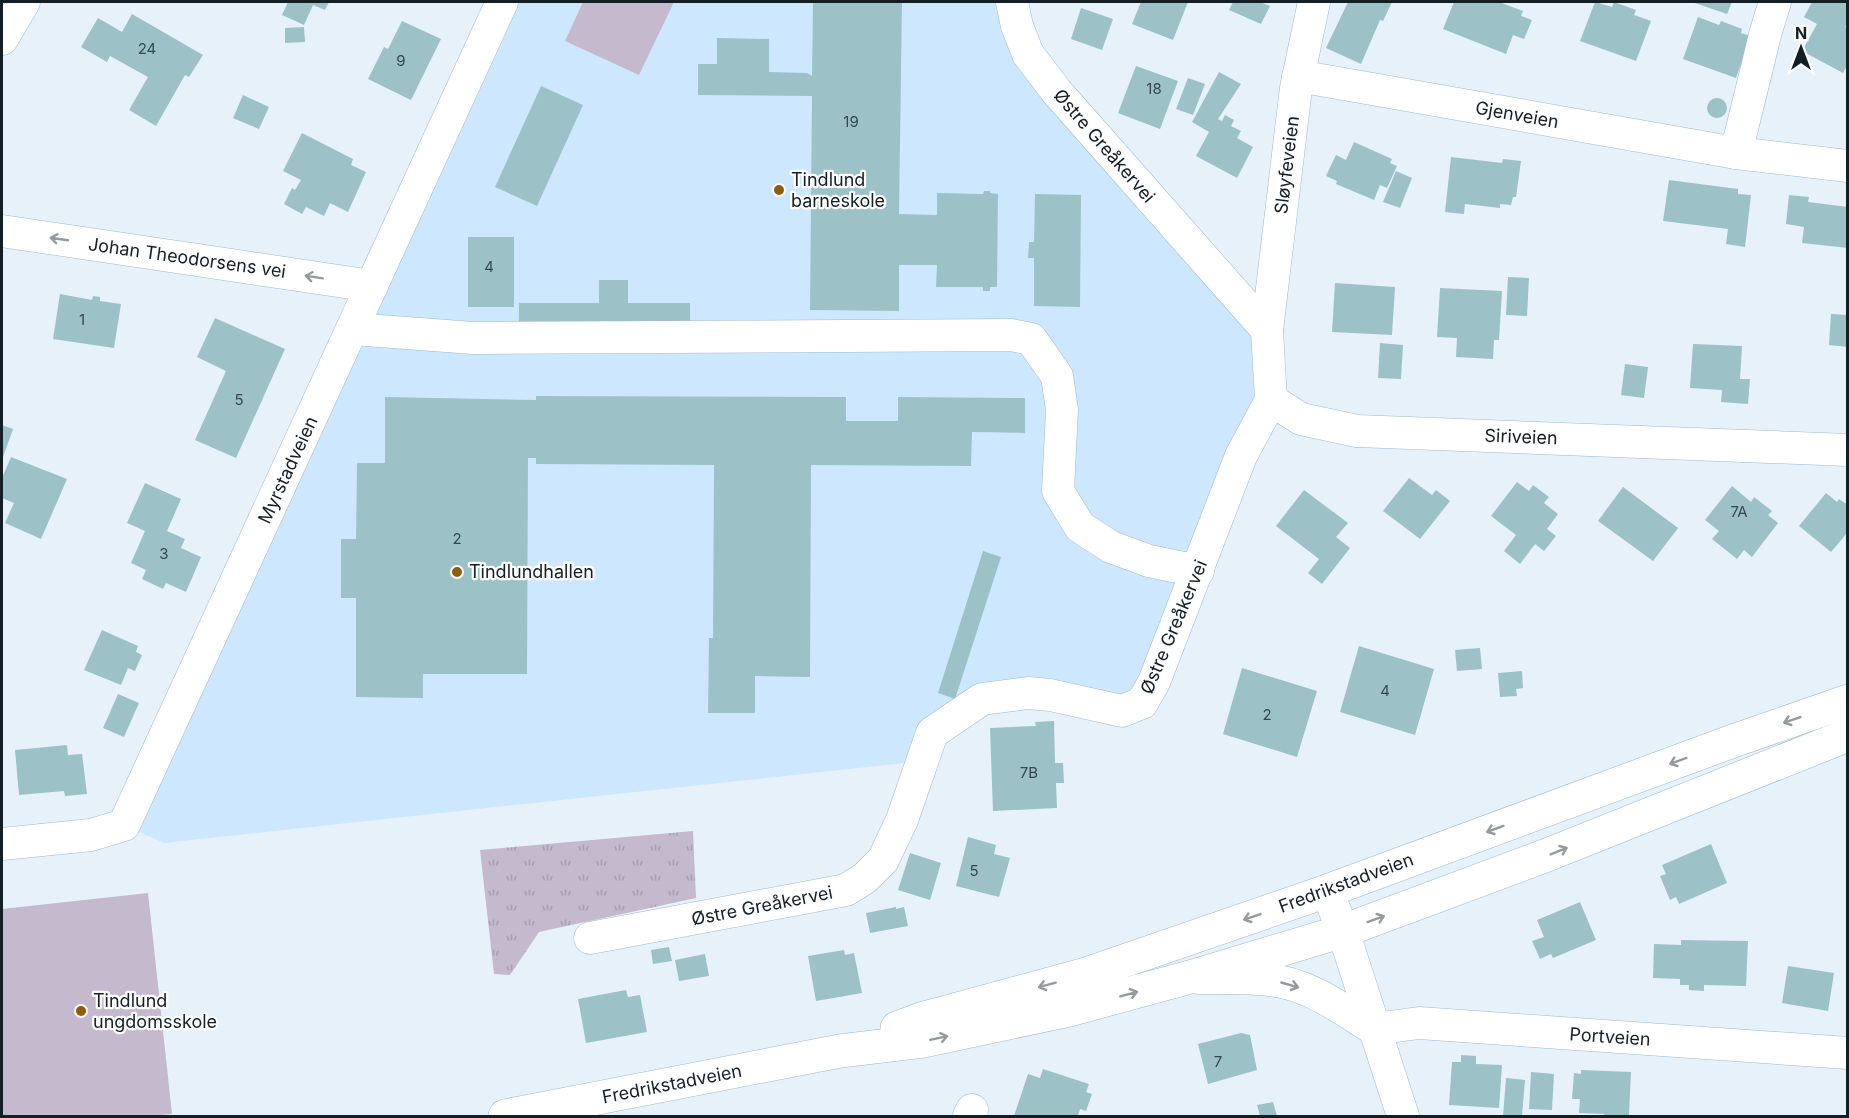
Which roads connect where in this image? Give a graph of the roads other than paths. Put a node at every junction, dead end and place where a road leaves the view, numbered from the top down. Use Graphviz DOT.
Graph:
graph roads {
  1 [pos="24,2"];
  2 [pos="502,2"];
  3 [pos="1012,2"];
  4 [pos="1314,2"];
  5 [pos="1775,2"];
  6 [pos="2,39"];
  7 [pos="1298,76"];
  8 [pos="1736,153"];
  9 [pos="1848,166"];
  10 [pos="2,231"];
  11 [pos="372,286"];
  12 [pos="353,328"];
  13 [pos="1267,330"];
  14 [pos="1271,400"];
  15 [pos="1848,450"];
  16 [pos="1198,572"];
  17 [pos="1848,701"];
  18 [pos="1848,735"];
  19 [pos="2,844"];
  20 [pos="1327,891"];
  21 [pos="1342,931"];
  22 [pos="590,938"];
  23 [pos="1190,978"];
  24 [pos="1374,1029"];
  25 [pos="840,1051"];
  26 [pos="1848,1053"];
  27 [pos="505,1116"];
  28 [pos="1403,1116"];
  1 -- 6 [label="street"];
  2 -- 11 [label="street, Myrstadveien"];
  3 -- 13 [label="street, Østre Greåkervei"];
  4 -- 7 [label="street, Sløyfeveien"];
  5 -- 8 [label="street"];
  7 -- 8 [label="street, Gjenveien"];
  7 -- 13 [label="street, Sløyfeveien"];
  8 -- 9 [label="street, Gjenveien"];
  11 -- 10 [label="street, Johan Theodorsens vei, one-way"];
  11 -- 12 [label="street, Myrstadveien"];
  12 -- 16 [label="street"];
  12 -- 19 [label="street, Myrstadveien"];
  13 -- 14 [label="street"];
  14 -- 15 [label="street, Siriveien"];
  14 -- 16 [label="street, Østre Greåkervei"];
  16 -- 22 [label="street, Østre Greåkervei"];
  17 -- 20 [label="main road, Fredrikstadveien, one-way"];
  21 -- 18 [label="main road, Fredrikstadveien, one-way"];
  20 -- 21 [label="street"];
  20 -- 25 [label="main road, Fredrikstadveien, one-way"];
  21 -- 23 [label="main road, Fredrikstadveien"];
  21 -- 24 [label="street"];
  23 -- 24 [label="street, one-way"];
  25 -- 23 [label="main road, Fredrikstadveien, one-way"];
  24 -- 26 [label="street, Portveien"];
  24 -- 28 [label="street"];
  25 -- 27 [label="main road, Fredrikstadveien"];
}
